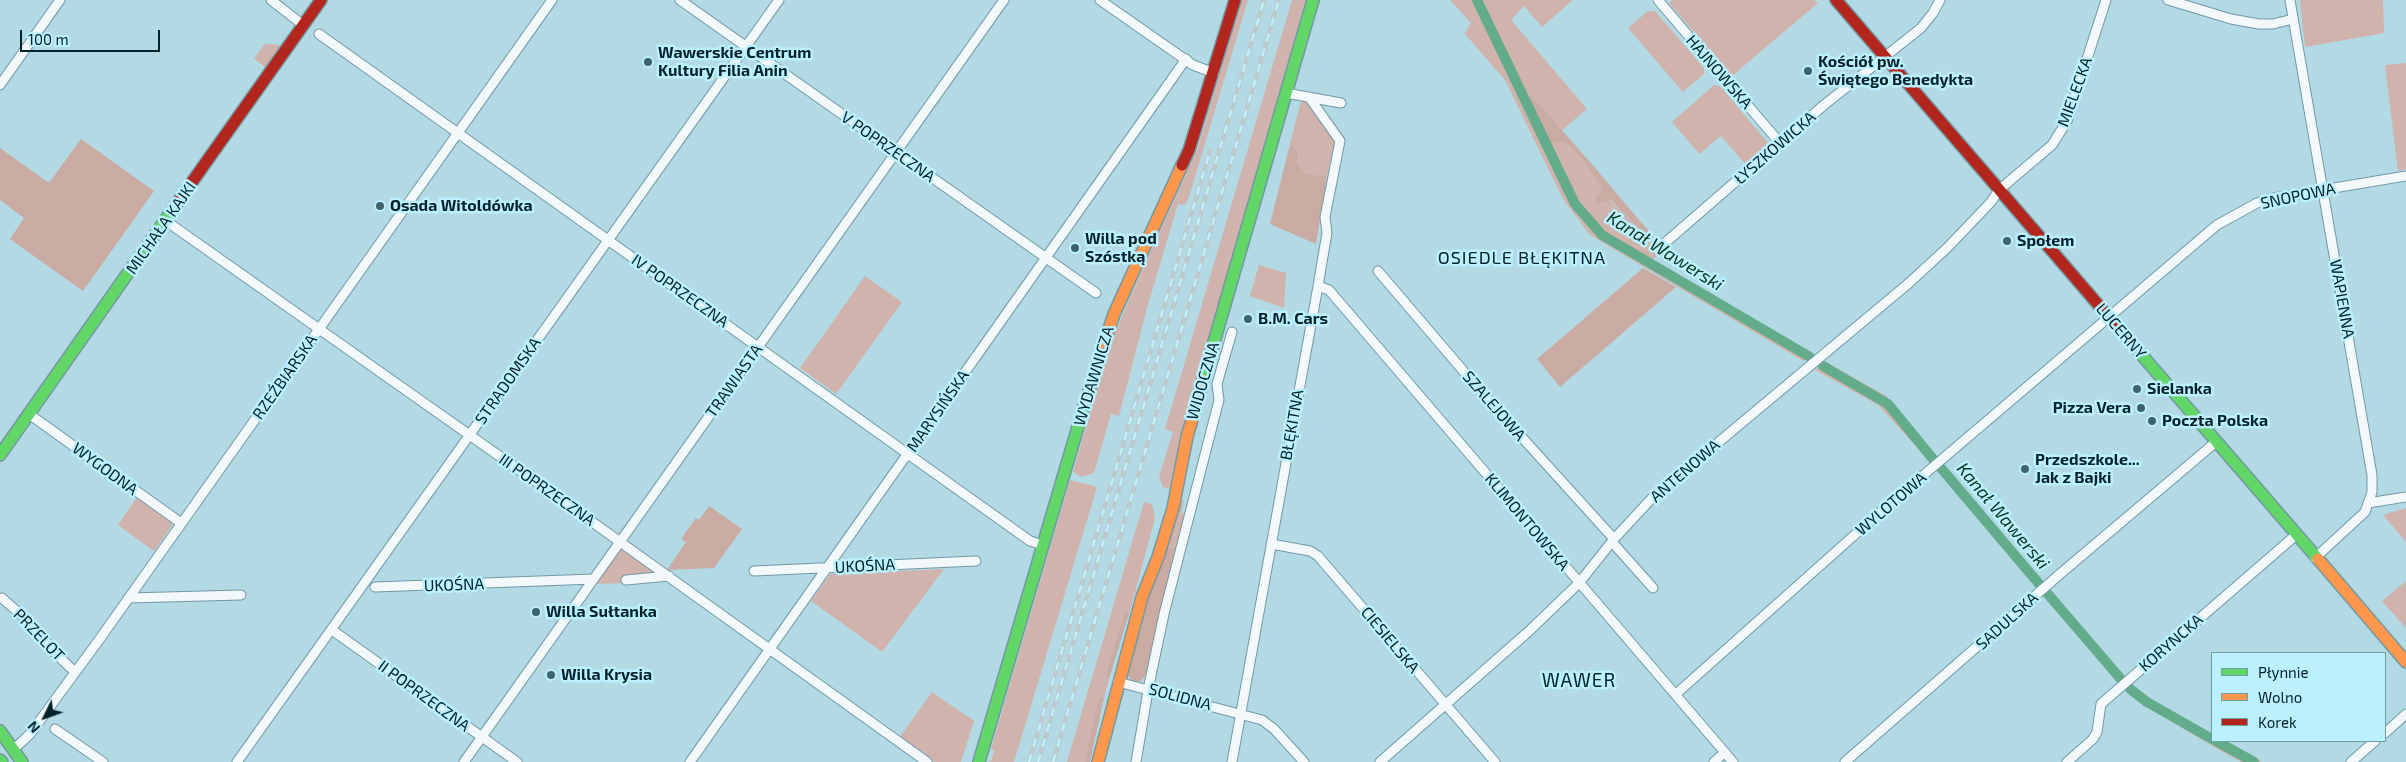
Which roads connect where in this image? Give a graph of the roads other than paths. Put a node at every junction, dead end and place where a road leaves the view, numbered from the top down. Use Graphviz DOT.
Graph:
graph roads {
  1 [pos="60,0"];
  2 [pos="271,0"];
  3 [pos="321,0"];
  4 [pos="552,0"];
  5 [pos="680,0"];
  6 [pos="779,0"];
  7 [pos="1004,0"];
  8 [pos="1100,0"];
  9 [pos="1235,0"];
  10 [pos="1313,0"];
  11 [pos="1658,0"];
  12 [pos="1836,0"];
  13 [pos="1940,0"];
  14 [pos="2106,0"];
  15 [pos="2168,0"];
  16 [pos="2290,0"];
  17 [pos="2293,19"];
  18 [pos="304,25"];
  19 [pos="319,34"];
  20 [pos="745,47"];
  21 [pos="1885,57"];
  22 [pos="1186,59"];
  23 [pos="1214,73"];
  24 [pos="0,85"];
  25 [pos="1286,93"];
  26 [pos="1309,98"];
  27 [pos="1341,103"];
  28 [pos="458,133"];
  29 [pos="1780,143"];
  30 [pos="895,152"];
  31 [pos="2406,176"];
  32 [pos="1999,190"];
  33 [pos="2324,190"];
  34 [pos="166,221"];
  35 [pos="608,240"];
  36 [pos="1666,242"];
  37 [pos="1046,258"];
  38 [pos="1378,271"];
  39 [pos="1318,286"];
  40 [pos="1096,293"];
  41 [pos="2109,318"];
  42 [pos="320,329"];
  43 [pos="1232,332"];
  44 [pos="758,346"];
  45 [pos="29,414"];
  46 [pos="470,436"];
  47 [pos="2216,442"];
  48 [pos="907,454"];
  49 [pos="0,456"];
  50 [pos="2406,497"];
  51 [pos="2368,503"];
  52 [pos="182,523"];
  53 [pos="2296,535"];
  54 [pos="1613,540"];
  55 [pos="620,542"];
  56 [pos="1270,544"];
  57 [pos="1043,545"];
  58 [pos="2316,558"];
  59 [pos="976,562"];
  60 [pos="827,568"];
  61 [pos="754,571"];
  62 [pos="669,576"];
  63 [pos="594,579"];
  64 [pos="626,580"];
  65 [pos="1579,584"];
  66 [pos="375,587"];
  67 [pos="1653,588"];
  68 [pos="242,595"];
  69 [pos="2,598"];
  70 [pos="128,598"];
  71 [pos="332,630"];
  72 [pos="768,650"];
  73 [pos="2406,662"];
  74 [pos="75,672"];
  75 [pos="1118,682"];
  76 [pos="1148,689"];
  77 [pos="1676,694"];
  78 [pos="1446,705"];
  79 [pos="1241,713"];
  80 [pos="2406,714"];
  81 [pos="55,729"];
  82 [pos="0,731"];
  83 [pos="2386,731"];
  84 [pos="482,737"];
  85 [pos="2375,742"];
  86 [pos="13,750"];
  87 [pos="1725,752"];
  88 [pos="916,759"];
  89 [pos="22,762"];
  90 [pos="103,762"];
  91 [pos="237,762"];
  92 [pos="464,762"];
  93 [pos="517,762"];
  94 [pos="690,762"];
  95 [pos="927,762"];
  96 [pos="979,762"];
  97 [pos="1098,762"];
  98 [pos="1136,762"];
  99 [pos="1232,762"];
  100 [pos="1304,762"];
  101 [pos="1380,762"];
  102 [pos="1495,762"];
  103 [pos="1714,762"];
  104 [pos="1734,762"];
  105 [pos="1845,762"];
  106 [pos="2067,762"];
  107 [pos="2351,762"];
  1 -- 24 [label="street"];
  2 -- 18 [label="street"];
  3 -- 18 [label="main road, MICHAŁA KAJKI"];
  4 -- 28 [label="street, RZEŹBIARSKA"];
  5 -- 20 [label="street, V POPRZECZNA"];
  6 -- 20 [label="street, STRADOMSKA"];
  7 -- 30 [label="street, TRAWIASTA"];
  8 -- 22 [label="street"];
  9 -- 23 [label="main road, WYDAWNICZA"];
  10 -- 25 [label="main road, WIDOCZNA"];
  11 -- 29 [label="street, HAJNOWSKA"];
  12 -- 21 [label="main road, LUCERNY"];
  13 -- 21 [label="street, ŁYSZKOWICKA"];
  14 -- 32 [label="street, MIELECKA"];
  15 -- 17 [label="street"];
  16 -- 17 [label="street, WAPIENNA"];
  17 -- 33 [label="street, WAPIENNA"];
  18 -- 34 [label="main road, MICHAŁA KAJKI"];
  19 -- 28 [label="street, IV POPRZECZNA"];
  20 -- 30 [label="street, V POPRZECZNA"];
  20 -- 35 [label="street, STRADOMSKA"];
  21 -- 29 [label="street, ŁYSZKOWICKA"];
  21 -- 32 [label="main road, LUCERNY"];
  22 -- 23 [label="street"];
  22 -- 37 [label="street, MARYSIŃSKA"];
  23 -- 57 [label="main road, WYDAWNICZA"];
  25 -- 26 [label="street"];
  25 -- 75 [label="main road, WIDOCZNA"];
  26 -- 27 [label="street"];
  26 -- 39 [label="street, BŁĘKITNA"];
  28 -- 35 [label="street, IV POPRZECZNA"];
  28 -- 42 [label="street, RZEŹBIARSKA"];
  29 -- 36 [label="street, ŁYSZKOWICKA"];
  30 -- 37 [label="street, V POPRZECZNA"];
  30 -- 44 [label="street, TRAWIASTA"];
  31 -- 33 [label="street, SNOPOWA"];
  32 -- 41 [label="main road, LUCERNY"];
  32 -- 54 [label="street, ANTENOWA"];
  33 -- 41 [label="street, SNOPOWA"];
  33 -- 51 [label="street, WAPIENNA"];
  34 -- 42 [label="street, III POPRZECZNA"];
  34 -- 45 [label="main road, MICHAŁA KAJKI"];
  35 -- 44 [label="street, IV POPRZECZNA"];
  35 -- 46 [label="street, STRADOMSKA"];
  37 -- 40 [label="street, V POPRZECZNA"];
  37 -- 48 [label="street, MARYSIŃSKA"];
  38 -- 54 [label="street, SZALEJOWA"];
  39 -- 56 [label="street, BŁĘKITNA"];
  39 -- 65 [label="street, KLIMONTOWSKA"];
  41 -- 47 [label="main road, LUCERNY"];
  41 -- 77 [label="street, WYLOTOWA"];
  42 -- 46 [label="street, III POPRZECZNA"];
  42 -- 52 [label="street, RZEŹBIARSKA"];
  43 -- 76 [label="street, WIDOCZNA"];
  44 -- 48 [label="street, IV POPRZECZNA"];
  44 -- 55 [label="street, TRAWIASTA"];
  45 -- 49 [label="main road, MICHAŁA KAJKI"];
  45 -- 52 [label="street, WYGODNA"];
  46 -- 55 [label="street, III POPRZECZNA"];
  46 -- 71 [label="street, STRADOMSKA"];
  47 -- 53 [label="main road, LUCERNY"];
  47 -- 105 [label="street, SADULSKA"];
  48 -- 57 [label="street, IV POPRZECZNA"];
  48 -- 60 [label="street, MARYSIŃSKA"];
  50 -- 51 [label="street"];
  51 -- 58 [label="street, WAPIENNA"];
  52 -- 70 [label="street, RZEŹBIARSKA"];
  53 -- 58 [label="main road, LUCERNY"];
  53 -- 106 [label="street, KORYNCKA"];
  54 -- 65 [label="street, ANTENOWA"];
  54 -- 67 [label="street, SZALEJOWA"];
  55 -- 62 [label="street, III POPRZECZNA"];
  55 -- 63 [label="street, TRAWIASTA"];
  56 -- 78 [label="street, CIESIELSKA"];
  56 -- 79 [label="street, BŁĘKITNA"];
  57 -- 96 [label="main road, WYDAWNICZA"];
  58 -- 73 [label="main road, LUCERNY"];
  59 -- 60 [label="street, UKOŚNA"];
  60 -- 61 [label="street, UKOŚNA"];
  60 -- 72 [label="street, MARYSIŃSKA"];
  62 -- 64 [label="street"];
  62 -- 72 [label="street, III POPRZECZNA"];
  63 -- 66 [label="street, UKOŚNA"];
  63 -- 84 [label="street, TRAWIASTA"];
  65 -- 77 [label="street, KLIMONTOWSKA"];
  65 -- 78 [label="street, ANTENOWA"];
  68 -- 70 [label="street"];
  69 -- 74 [label="street, PRZELOT"];
  70 -- 74 [label="street, RZEŹBIARSKA"];
  71 -- 84 [label="street, II POPRZECZNA"];
  71 -- 91 [label="street, STRADOMSKA"];
  72 -- 88 [label="street, III POPRZECZNA"];
  72 -- 94 [label="street, MARYSIŃSKA"];
  74 -- 86 [label="street, RZEŹBIARSKA"];
  75 -- 76 [label="street, SOLIDNA"];
  75 -- 97 [label="main road, WIDOCZNA"];
  76 -- 79 [label="street, SOLIDNA"];
  76 -- 98 [label="street, WIDOCZNA"];
  77 -- 87 [label="street, KLIMONTOWSKA"];
  78 -- 101 [label="street, ANTENOWA"];
  78 -- 102 [label="street, CIESIELSKA"];
  79 -- 99 [label="street, BŁĘKITNA"];
  79 -- 100 [label="street, SOLIDNA"];
  80 -- 83 [label="street"];
  81 -- 90 [label="street"];
  82 -- 86 [label="main road"];
  84 -- 92 [label="street, TRAWIASTA"];
  84 -- 93 [label="street, II POPRZECZNA"];
  85 -- 107 [label="street"];
  86 -- 89 [label="main road"];
  87 -- 103 [label="street"];
  87 -- 104 [label="street, KLIMONTOWSKA"];
  88 -- 95 [label="street, III POPRZECZNA"];
}
